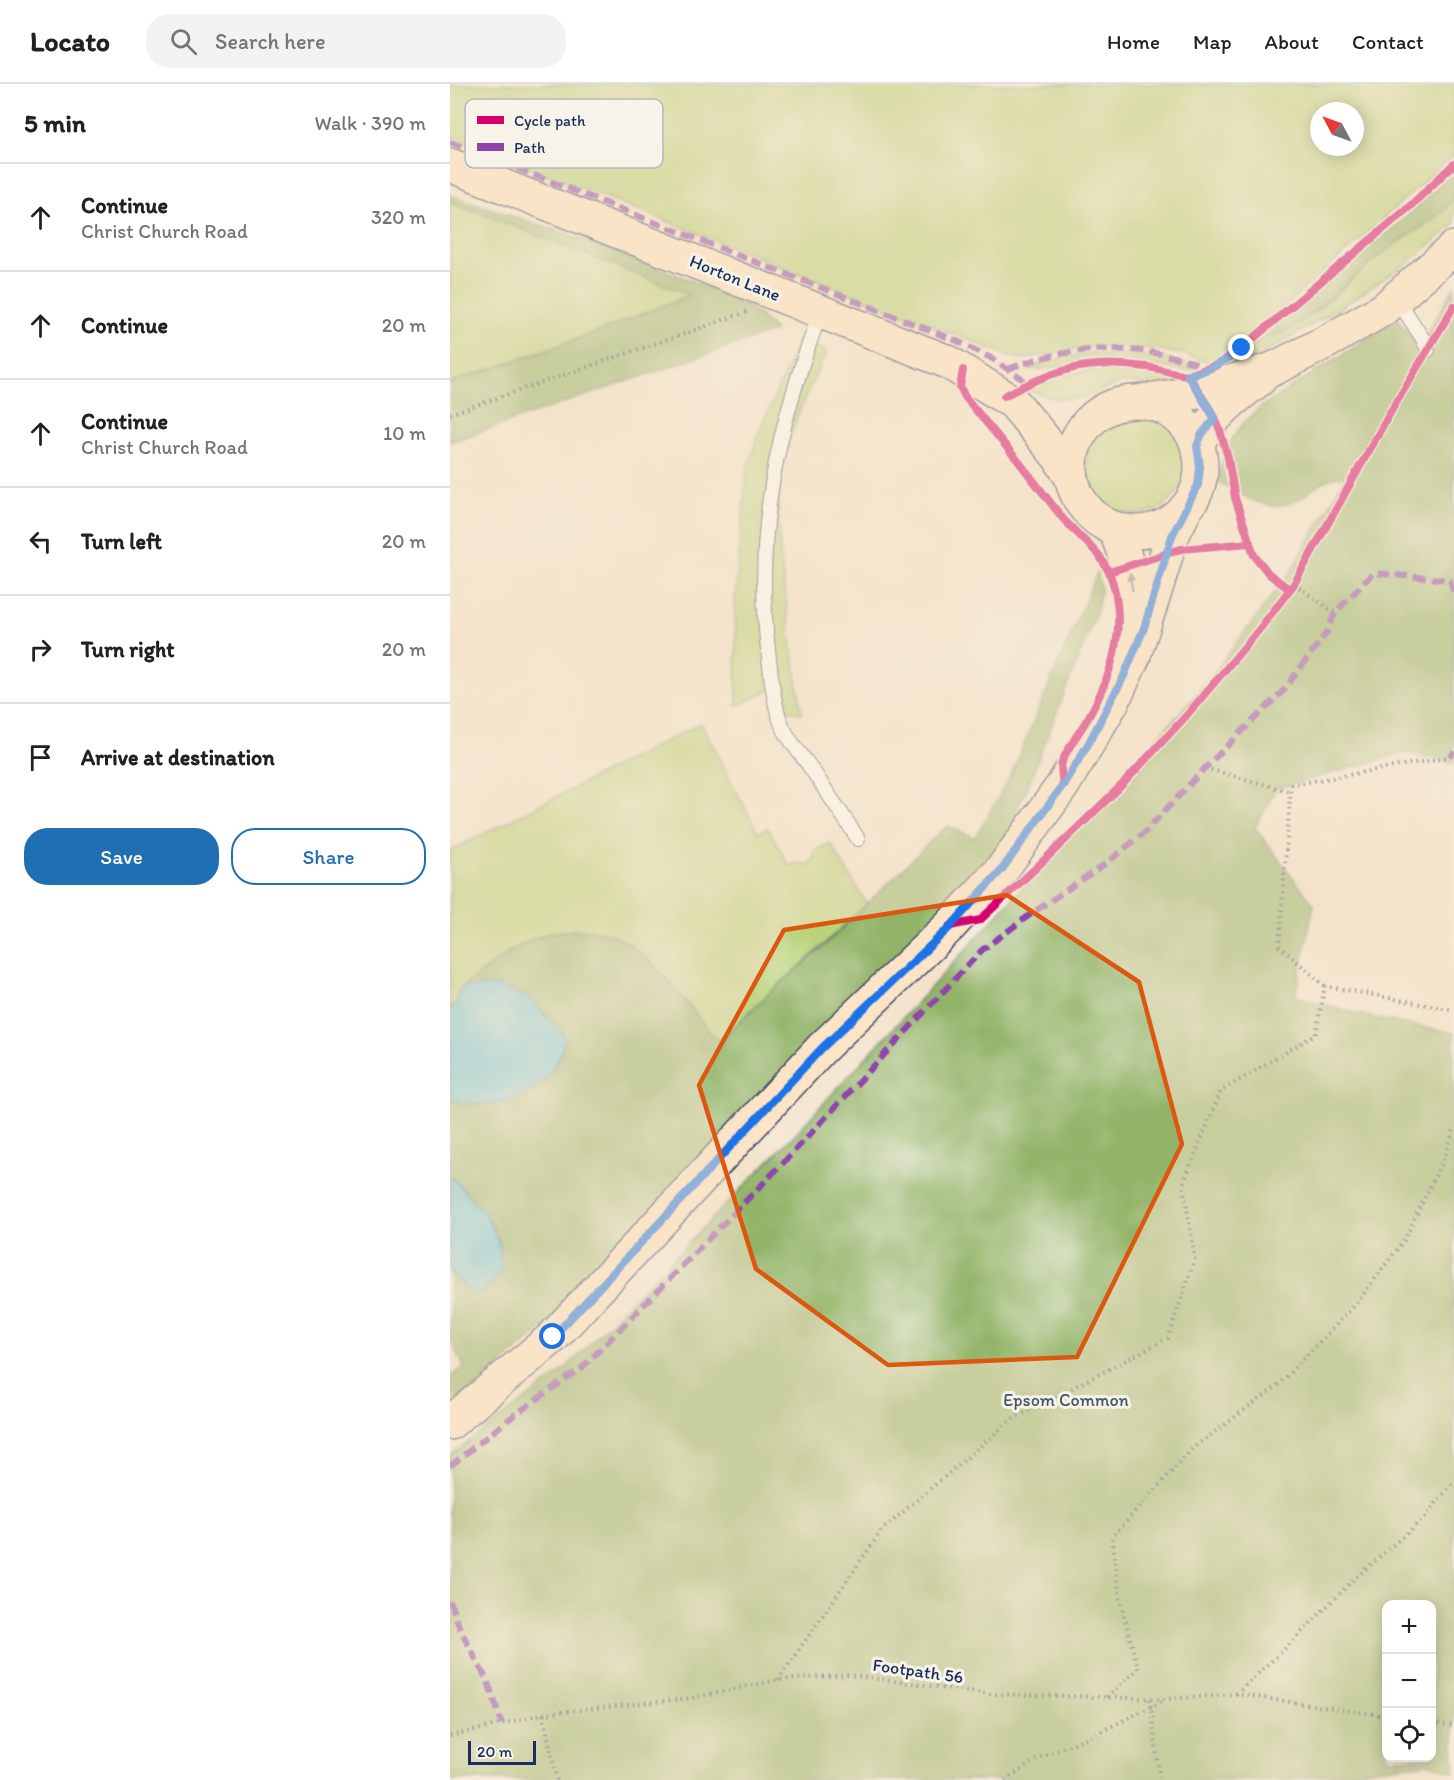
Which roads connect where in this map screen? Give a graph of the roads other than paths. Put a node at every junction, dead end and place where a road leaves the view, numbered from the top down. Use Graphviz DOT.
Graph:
graph roads {
  1 [pos="450,165"];
  2 [pos="1454,248"];
  3 [pos="1397,298"];
  4 [pos="821,311"];
  5 [pos="1428,350"];
  6 [pos="1274,369"];
  7 [pos="1137,402"];
  8 [pos="1014,403"];
  9 [pos="1089,422"];
  10 [pos="1197,446"];
  11 [pos="1072,478"];
  12 [pos="1185,508"];
  13 [pos="1114,528"];
  14 [pos="1113,700"];
  15 [pos="858,839"];
  16 [pos="450,1423"];
  1 -- 4 [label="main road, Horton Lane"];
  2 -- 3 [label="main road"];
  3 -- 5 [label="lane"];
  3 -- 6 [label="main road"];
  4 -- 8 [label="main road, Horton Lane"];
  4 -- 15 [label="lane"];
  6 -- 7 [label="main road"];
  6 -- 10 [label="main road"];
  7 -- 9 [label="main road"];
  7 -- 10 [label="main road"];
  8 -- 9 [label="main road, Horton Lane"];
  8 -- 11 [label="main road, Horton Lane"];
  9 -- 11 [label="main road"];
  10 -- 12 [label="main road"];
  11 -- 13 [label="main road"];
  12 -- 13 [label="main road"];
  12 -- 14 [label="main road"];
  14 -- 13 [label="main road, one-way"];
  14 -- 16 [label="main road"];
}
